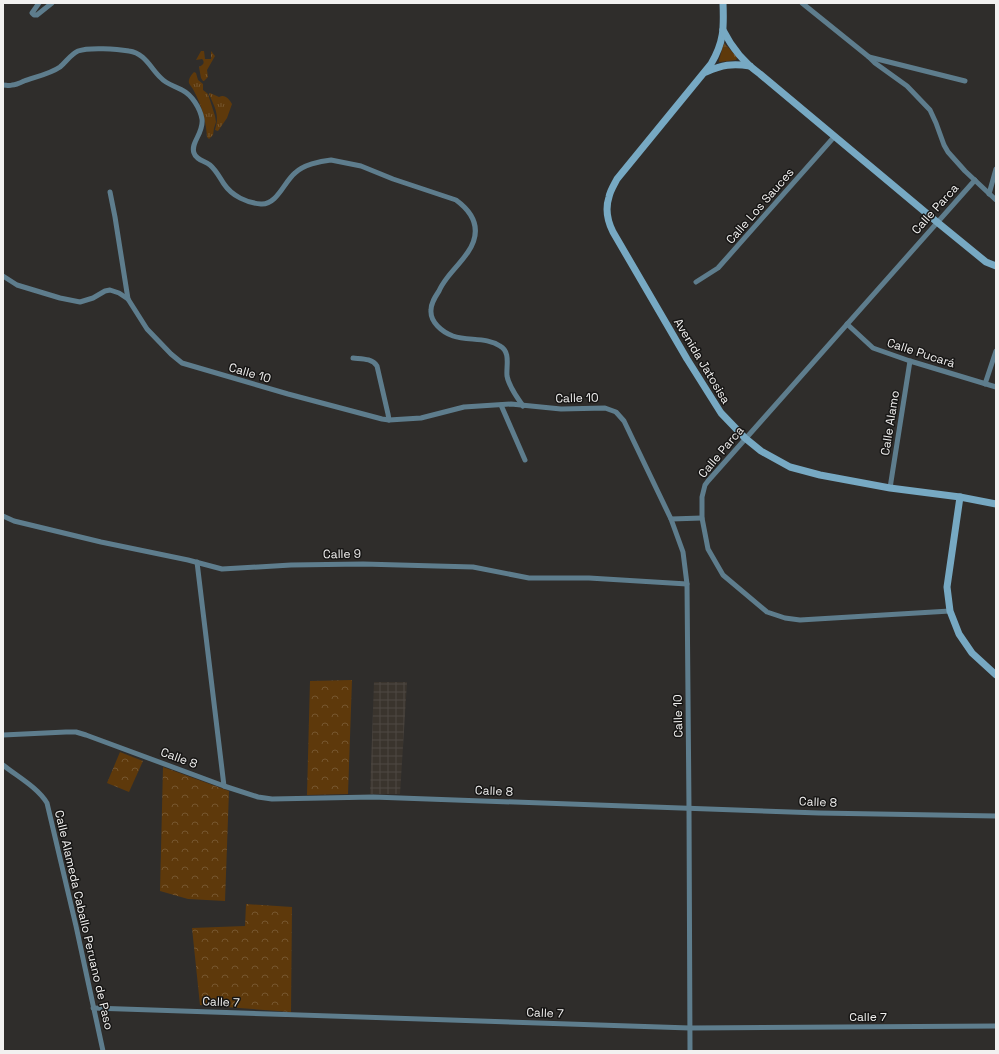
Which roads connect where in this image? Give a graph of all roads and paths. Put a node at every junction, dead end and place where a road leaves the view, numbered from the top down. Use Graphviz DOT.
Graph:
graph roads {
  1 [pos="39,3"];
  2 [pos="52,3"];
  3 [pos="723,3"];
  4 [pos="802,3"];
  5 [pos="723,30"];
  6 [pos="869,57"];
  7 [pos="750,66"];
  8 [pos="706,72"];
  9 [pos="965,81"];
  10 [pos="3,85"];
  11 [pos="834,137"];
  12 [pos="996,169"];
  13 [pos="975,180"];
  14 [pos="110,192"];
  15 [pos="989,194"];
  16 [pos="996,200"];
  17 [pos="937,222"];
  18 [pos="996,266"];
  19 [pos="3,276"];
  20 [pos="696,282"];
  21 [pos="128,299"];
  22 [pos="847,324"];
  23 [pos="996,351"];
  24 [pos="353,358"];
  25 [pos="910,362"];
  26 [pos="985,384"];
  27 [pos="996,387"];
  28 [pos="501,405"];
  29 [pos="523,406"];
  30 [pos="389,420"];
  31 [pos="745,438"];
  32 [pos="525,460"];
  33 [pos="890,488"];
  34 [pos="960,498"];
  35 [pos="996,504"];
  36 [pos="3,516"];
  37 [pos="702,518"];
  38 [pos="671,519"];
  39 [pos="197,562"];
  40 [pos="687,584"];
  41 [pos="950,611"];
  42 [pos="996,675"];
  43 [pos="3,735"];
  44 [pos="3,765"];
  45 [pos="224,786"];
  46 [pos="689,808"];
  47 [pos="996,816"];
  48 [pos="93,1008"];
  49 [pos="996,1026"];
  50 [pos="690,1028"];
  51 [pos="103,1051"];
  52 [pos="690,1051"];
  1 -- 2 [label="street"];
  3 -- 5 [label="street, Avenida Jatosisa"];
  4 -- 6 [label="street"];
  5 -- 7 [label="street"];
  5 -- 8 [label="street, Avenida Jatosisa"];
  6 -- 9 [label="street"];
  6 -- 13 [label="street"];
  7 -- 8 [label="street, Avenida Jatosisa"];
  7 -- 11 [label="street"];
  8 -- 31 [label="street, Avenida Jatosisa"];
  10 -- 29 [label="street"];
  11 -- 17 [label="street"];
  11 -- 20 [label="street, Calle Los Sauces"];
  12 -- 15 [label="street"];
  13 -- 15 [label="street"];
  13 -- 17 [label="street, Calle Parca"];
  14 -- 21 [label="street"];
  15 -- 16 [label="street"];
  17 -- 18 [label="street"];
  17 -- 22 [label="street, Calle Parca"];
  19 -- 21 [label="street"];
  21 -- 30 [label="street, Calle 10"];
  22 -- 25 [label="street, Calle Pucará"];
  22 -- 31 [label="street, Calle Parca"];
  23 -- 26 [label="street"];
  24 -- 30 [label="street"];
  25 -- 26 [label="street, Calle Pucará"];
  25 -- 33 [label="street, Calle Alamo"];
  26 -- 27 [label="street, Calle Pucará"];
  28 -- 29 [label="street, Calle 10"];
  28 -- 30 [label="street, Calle 10"];
  28 -- 32 [label="street"];
  29 -- 38 [label="street, Calle 10"];
  31 -- 33 [label="street, Avenida Jatosisa"];
  31 -- 37 [label="street, Calle Parca"];
  33 -- 34 [label="street, Avenida Jatosisa"];
  34 -- 35 [label="street, Avenida Jatosisa"];
  34 -- 41 [label="street"];
  36 -- 39 [label="street, Calle 9"];
  37 -- 38 [label="street"];
  37 -- 41 [label="street, Calle Parca"];
  38 -- 40 [label="street, Calle 10"];
  39 -- 40 [label="street, Calle 9"];
  39 -- 45 [label="street"];
  40 -- 46 [label="street, Calle 10"];
  41 -- 42 [label="street"];
  43 -- 45 [label="street, Calle 8"];
  44 -- 48 [label="street, Calle Alameda Caballo Peruano de Paso"];
  45 -- 46 [label="street, Calle 8"];
  46 -- 47 [label="street, Calle 8"];
  46 -- 50 [label="street, Calle 10"];
  48 -- 50 [label="street, Calle 7"];
  48 -- 51 [label="street, Calle Alameda Caballo Peruano de Paso"];
  49 -- 50 [label="street, Calle 7"];
  50 -- 52 [label="street, Calle 10"];
}
